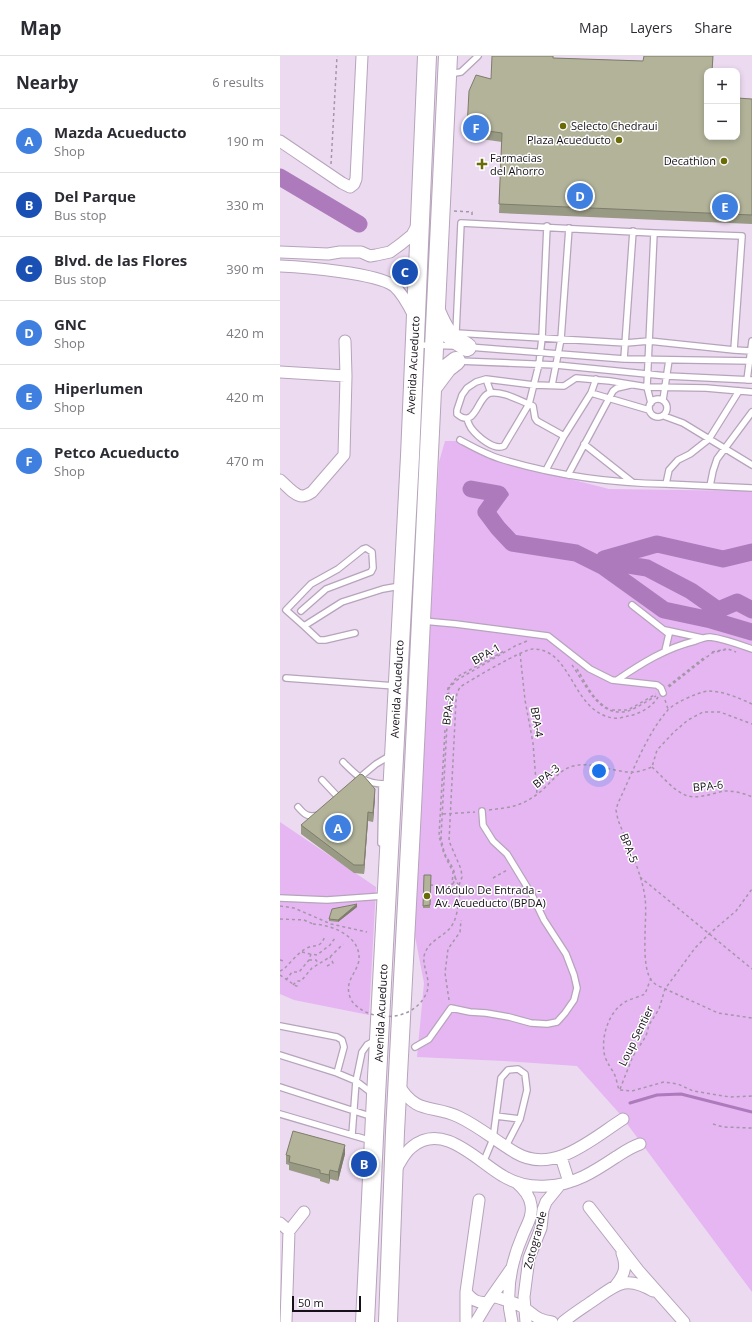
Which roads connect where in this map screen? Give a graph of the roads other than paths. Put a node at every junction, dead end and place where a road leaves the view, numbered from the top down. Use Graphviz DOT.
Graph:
graph roads {
  1 [pos="362,56"];
  2 [pos="427,56"];
  3 [pos="448,56"];
  4 [pos="478,56"];
  5 [pos="446,75"];
  6 [pos="280,141"];
  7 [pos="420,220"];
  8 [pos="547,226"];
  9 [pos="569,228"];
  10 [pos="633,232"];
  11 [pos="654,233"];
  12 [pos="280,252"];
  13 [pos="280,266"];
  14 [pos="435,308"];
  15 [pos="415,318"];
  16 [pos="542,338"];
  17 [pos="561,339"];
  18 [pos="752,340"];
  19 [pos="345,341"];
  20 [pos="649,341"];
  21 [pos="626,342"];
  22 [pos="734,350"];
  23 [pos="751,351"];
  24 [pos="541,352"];
  25 [pos="559,354"];
  26 [pos="435,355"];
  27 [pos="624,359"];
  28 [pos="648,360"];
  29 [pos="669,360"];
  30 [pos="751,361"];
  31 [pos="539,364"];
  32 [pos="556,365"];
  33 [pos="280,372"];
  34 [pos="648,374"];
  35 [pos="346,376"];
  36 [pos="667,376"];
  37 [pos="596,379"];
  38 [pos="486,380"];
  39 [pos="749,380"];
  40 [pos="632,384"];
  41 [pos="534,385"];
  42 [pos="552,385"];
  43 [pos="666,386"];
  44 [pos="647,387"];
  45 [pos="432,388"];
  46 [pos="739,391"];
  47 [pos="752,392"];
  48 [pos="491,393"];
  49 [pos="591,394"];
  50 [pos="610,398"];
  51 [pos="663,400"];
  52 [pos="650,403"];
  53 [pos="529,404"];
  54 [pos="649,410"];
  55 [pos="752,412"];
  56 [pos="664,416"];
  57 [pos="467,419"];
  58 [pos="564,436"];
  59 [pos="709,439"];
  60 [pos="460,440"];
  61 [pos="584,444"];
  62 [pos="725,448"];
  63 [pos="752,465"];
  64 [pos="546,470"];
  65 [pos="568,475"];
  66 [pos="280,480"];
  67 [pos="633,483"];
  68 [pos="666,484"];
  69 [pos="710,486"];
  70 [pos="752,488"];
  71 [pos="333,572"];
  72 [pos="334,586"];
  73 [pos="403,586"];
  74 [pos="632,605"];
  75 [pos="301,612"];
  76 [pos="420,621"];
  77 [pos="304,626"];
  78 [pos="663,630"];
  79 [pos="355,633"];
  80 [pos="704,638"];
  81 [pos="752,649"];
  82 [pos="665,651"];
  83 [pos="286,678"];
  84 [pos="618,680"];
  85 [pos="397,686"];
  86 [pos="662,692"];
  87 [pos="394,753"];
  88 [pos="343,762"];
  89 [pos="360,778"];
  90 [pos="322,780"];
  91 [pos="399,784"];
  92 [pos="352,786"];
  93 [pos="339,797"];
  94 [pos="391,806"];
  95 [pos="298,807"];
  96 [pos="412,808"];
  97 [pos="323,811"];
  98 [pos="482,812"];
  99 [pos="380,852"];
  100 [pos="384,890"];
  101 [pos="280,898"];
  102 [pos="280,1026"];
  103 [pos="380,1038"];
  104 [pos="415,1047"];
  105 [pos="280,1055"];
  106 [pos="337,1072"];
  107 [pos="356,1081"];
  108 [pos="397,1083"];
  109 [pos="280,1087"];
  110 [pos="376,1096"];
  111 [pos="354,1112"];
  112 [pos="280,1114"];
  113 [pos="496,1116"];
  114 [pos="375,1117"];
  115 [pos="520,1119"];
  116 [pos="623,1119"];
  117 [pos="352,1135"];
  118 [pos="493,1139"];
  119 [pos="374,1141"];
  120 [pos="640,1144"];
  121 [pos="506,1146"];
  122 [pos="561,1157"];
  123 [pos="483,1163"];
  124 [pos="394,1173"];
  125 [pos="516,1182"];
  126 [pos="564,1184"];
  127 [pos="479,1200"];
  128 [pos="589,1207"];
  129 [pos="304,1212"];
  130 [pos="530,1215"];
  131 [pos="543,1217"];
  132 [pos="280,1222"];
  133 [pos="292,1228"];
  134 [pos="620,1247"];
  135 [pos="512,1268"];
  136 [pos="616,1284"];
  137 [pos="466,1292"];
  138 [pos="659,1294"];
  139 [pos="490,1299"];
  140 [pos="510,1302"];
  141 [pos="525,1309"];
  142 [pos="286,1322"];
  143 [pos="365,1322"];
  144 [pos="388,1322"];
  145 [pos="466,1322"];
  146 [pos="476,1322"];
  147 [pos="512,1322"];
  148 [pos="526,1322"];
  149 [pos="552,1322"];
  150 [pos="562,1322"];
  151 [pos="684,1322"];
  1 -- 6 [label="street"];
  2 -- 7 [label="main road, Avenida Acueducto"];
  3 -- 5 [label="main road, Avenida Acueducto"];
  4 -- 5 [label="lane"];
  5 -- 14 [label="main road, Avenida Acueducto"];
  7 -- 12 [label="street"];
  7 -- 15 [label="main road, Avenida Acueducto"];
  8 -- 9 [label="lane"];
  8 -- 16 [label="lane"];
  8 -- 16 [label="lane"];
  9 -- 10 [label="lane"];
  9 -- 17 [label="lane"];
  10 -- 11 [label="lane"];
  10 -- 21 [label="lane"];
  11 -- 20 [label="lane"];
  11 -- 22 [label="lane"];
  13 -- 15 [label="street"];
  14 -- 26 [label="main road, Avenida Acueducto"];
  14 -- 26 [label="main road"];
  15 -- 26 [label="main road, Avenida Acueducto"];
  16 -- 17 [label="lane"];
  16 -- 24 [label="lane"];
  17 -- 21 [label="lane"];
  17 -- 25 [label="lane"];
  18 -- 23 [label="lane"];
  19 -- 35 [label="street"];
  20 -- 21 [label="lane"];
  20 -- 22 [label="lane"];
  20 -- 28 [label="lane"];
  21 -- 27 [label="lane"];
  22 -- 23 [label="lane"];
  23 -- 30 [label="lane"];
  24 -- 25 [label="lane"];
  24 -- 26 [label="lane"];
  24 -- 31 [label="lane"];
  25 -- 27 [label="lane"];
  25 -- 32 [label="lane"];
  26 -- 31 [label="lane"];
  26 -- 45 [label="main road, Avenida Acueducto"];
  26 -- 45 [label="main road"];
  26 -- 73 [label="main road, Avenida Acueducto"];
  27 -- 28 [label="lane"];
  28 -- 29 [label="lane"];
  28 -- 34 [label="lane"];
  29 -- 30 [label="lane"];
  29 -- 36 [label="lane"];
  30 -- 39 [label="lane"];
  31 -- 32 [label="lane"];
  31 -- 41 [label="lane"];
  32 -- 34 [label="lane"];
  32 -- 42 [label="lane"];
  33 -- 35 [label="street"];
  34 -- 36 [label="lane"];
  34 -- 44 [label="lane"];
  35 -- 66 [label="street"];
  36 -- 39 [label="lane"];
  36 -- 43 [label="lane"];
  37 -- 40 [label="lane"];
  37 -- 42 [label="lane"];
  37 -- 49 [label="lane"];
  38 -- 41 [label="lane"];
  38 -- 48 [label="lane"];
  38 -- 57 [label="lane"];
  40 -- 44 [label="lane"];
  40 -- 50 [label="lane"];
  41 -- 42 [label="lane"];
  41 -- 53 [label="lane"];
  43 -- 44 [label="lane"];
  43 -- 46 [label="lane"];
  43 -- 51 [label="lane"];
  44 -- 52 [label="lane"];
  45 -- 76 [label="main road, Avenida Acueducto"];
  46 -- 47 [label="lane"];
  46 -- 59 [label="lane"];
  48 -- 53 [label="lane"];
  48 -- 57 [label="lane"];
  49 -- 50 [label="lane"];
  49 -- 58 [label="lane"];
  50 -- 54 [label="lane"];
  50 -- 61 [label="lane"];
  51 -- 52 [label="lane"];
  51 -- 56 [label="lane"];
  52 -- 54 [label="lane"];
  53 -- 57 [label="lane"];
  53 -- 58 [label="lane"];
  54 -- 56 [label="lane"];
  55 -- 62 [label="lane"];
  56 -- 59 [label="lane"];
  58 -- 64 [label="lane"];
  59 -- 62 [label="lane"];
  59 -- 68 [label="lane"];
  60 -- 64 [label="lane"];
  61 -- 65 [label="lane"];
  61 -- 67 [label="lane"];
  62 -- 63 [label="lane"];
  62 -- 69 [label="lane"];
  64 -- 65 [label="lane"];
  65 -- 67 [label="lane"];
  67 -- 68 [label="lane"];
  68 -- 69 [label="lane"];
  69 -- 70 [label="lane"];
  71 -- 72 [label="lane"];
  71 -- 72 [label="lane"];
  71 -- 77 [label="lane"];
  72 -- 75 [label="lane"];
  73 -- 77 [label="lane"];
  73 -- 85 [label="main road, Avenida Acueducto"];
  74 -- 78 [label="lane"];
  76 -- 84 [label="lane"];
  76 -- 91 [label="main road, Avenida Acueducto"];
  77 -- 79 [label="lane"];
  78 -- 80 [label="lane"];
  78 -- 82 [label="lane"];
  80 -- 81 [label="lane"];
  80 -- 82 [label="lane"];
  82 -- 84 [label="lane"];
  83 -- 85 [label="lane"];
  84 -- 86 [label="lane"];
  85 -- 87 [label="main road, Avenida Acueducto"];
  87 -- 89 [label="lane"];
  87 -- 91 [label="main road, Avenida Acueducto"];
  88 -- 89 [label="lane"];
  89 -- 91 [label="lane"];
  89 -- 92 [label="lane"];
  90 -- 93 [label="lane"];
  91 -- 94 [label="main road, Avenida Acueducto"];
  91 -- 96 [label="main road, Avenida Acueducto"];
  91 -- 99 [label="lane"];
  94 -- 96 [label="main road"];
  94 -- 100 [label="main road, Avenida Acueducto"];
  95 -- 97 [label="lane"];
  96 -- 108 [label="main road, Avenida Acueducto"];
  98 -- 104 [label="lane"];
  100 -- 101 [label="lane"];
  100 -- 103 [label="main road, Avenida Acueducto"];
  102 -- 106 [label="lane"];
  103 -- 107 [label="lane"];
  103 -- 110 [label="main road, Avenida Acueducto"];
  105 -- 106 [label="lane"];
  106 -- 107 [label="lane"];
  107 -- 110 [label="lane"];
  107 -- 111 [label="lane"];
  108 -- 118 [label="street"];
  108 -- 124 [label="main road, Avenida Acueducto"];
  109 -- 111 [label="lane"];
  110 -- 114 [label="main road, Avenida Acueducto"];
  111 -- 114 [label="lane"];
  111 -- 117 [label="lane"];
  112 -- 117 [label="lane"];
  113 -- 115 [label="lane"];
  113 -- 115 [label="lane"];
  113 -- 118 [label="lane"];
  114 -- 119 [label="main road, Avenida Acueducto"];
  115 -- 121 [label="lane"];
  116 -- 122 [label="street"];
  117 -- 119 [label="lane"];
  118 -- 121 [label="street"];
  118 -- 123 [label="lane"];
  119 -- 143 [label="main road, Avenida Acueducto"];
  120 -- 126 [label="street"];
  121 -- 122 [label="street"];
  122 -- 126 [label="street"];
  123 -- 124 [label="street"];
  123 -- 125 [label="street"];
  124 -- 144 [label="main road, Avenida Acueducto"];
  125 -- 126 [label="street"];
  125 -- 130 [label="street, Zotogrande"];
  126 -- 131 [label="street, Zotogrande"];
  127 -- 137 [label="street"];
  128 -- 134 [label="street"];
  129 -- 133 [label="street"];
  130 -- 131 [label="street"];
  130 -- 135 [label="street, Zotogrande"];
  131 -- 141 [label="street, Zotogrande"];
  132 -- 133 [label="street"];
  133 -- 142 [label="street"];
  134 -- 136 [label="street"];
  134 -- 138 [label="street"];
  135 -- 139 [label="street"];
  135 -- 140 [label="street, Zotogrande"];
  136 -- 138 [label="street"];
  136 -- 150 [label="street"];
  137 -- 139 [label="street"];
  137 -- 145 [label="street"];
  138 -- 151 [label="street"];
  139 -- 140 [label="street"];
  139 -- 146 [label="street"];
  140 -- 141 [label="street"];
  140 -- 147 [label="street, Zotogrande"];
  141 -- 148 [label="street, Zotogrande"];
  141 -- 149 [label="street"];
}
